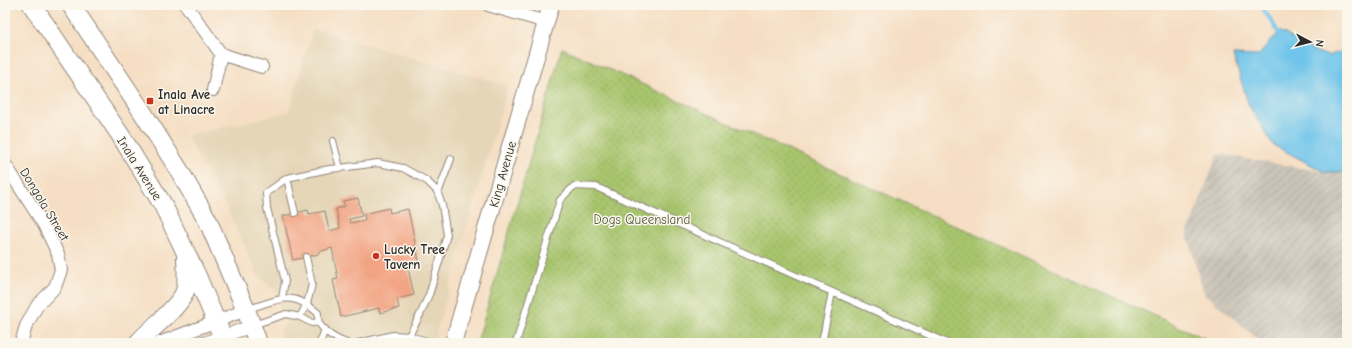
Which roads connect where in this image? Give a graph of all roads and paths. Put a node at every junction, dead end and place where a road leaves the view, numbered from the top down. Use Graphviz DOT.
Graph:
graph roads {
  1 [pos="32,5"];
  2 [pos="71,5"];
  3 [pos="186,5"];
  4 [pos="488,5"];
  5 [pos="551,5"];
  6 [pos="546,22"];
  7 [pos="221,54"];
  8 [pos="262,67"];
  9 [pos="213,90"];
  10 [pos="333,141"];
  11 [pos="451,159"];
  12 [pos="5,164"];
  13 [pos="340,168"];
  14 [pos="287,178"];
  15 [pos="438,193"];
  16 [pos="295,213"];
  17 [pos="186,253"];
  18 [pos="306,257"];
  19 [pos="832,292"];
  20 [pos="282,298"];
  21 [pos="307,304"];
  22 [pos="300,317"];
  23 [pos="249,318"];
  24 [pos="319,322"];
  25 [pos="325,329"];
  26 [pos="221,333"];
  27 [pos="409,336"];
  28 [pos="13,343"];
  29 [pos="20,343"];
  30 [pos="138,343"];
  31 [pos="159,343"];
  32 [pos="204,343"];
  33 [pos="258,343"];
  34 [pos="320,343"];
  35 [pos="347,343"];
  36 [pos="358,343"];
  37 [pos="405,343"];
  38 [pos="434,343"];
  39 [pos="453,343"];
  40 [pos="516,343"];
  41 [pos="822,343"];
  42 [pos="947,343"];
  1 -- 17 [label="main road, Inala Avenue"];
  2 -- 23 [label="main road"];
  3 -- 7 [label="street"];
  4 -- 6 [label="street"];
  5 -- 6 [label="street, King Avenue"];
  6 -- 39 [label="street, King Avenue"];
  7 -- 8 [label="street"];
  7 -- 9 [label="street"];
  10 -- 13 [label="lane"];
  11 -- 15 [label="lane"];
  12 -- 29 [label="street, Dongola Street"];
  13 -- 14 [label="lane"];
  13 -- 15 [label="lane"];
  14 -- 16 [label="lane"];
  14 -- 20 [label="lane"];
  15 -- 27 [label="lane"];
  17 -- 26 [label="main road, Inala Avenue"];
  17 -- 30 [label="main road"];
  18 -- 21 [label="lane"];
  19 -- 40 [label="lane"];
  19 -- 41 [label="lane"];
  19 -- 42 [label="lane"];
  20 -- 21 [label="lane"];
  20 -- 23 [label="lane"];
  21 -- 22 [label="lane"];
  21 -- 24 [label="lane"];
  22 -- 23 [label="lane"];
  22 -- 24 [label="lane"];
  23 -- 26 [label="street"];
  23 -- 26 [label="street"];
  23 -- 33 [label="main road"];
  24 -- 25 [label="lane"];
  25 -- 34 [label="lane"];
  25 -- 35 [label="lane"];
  26 -- 31 [label="street"];
  26 -- 32 [label="street"];
  27 -- 36 [label="lane"];
  27 -- 37 [label="lane"];
  27 -- 38 [label="lane"];
  28 -- 29 [label="street"];
}
